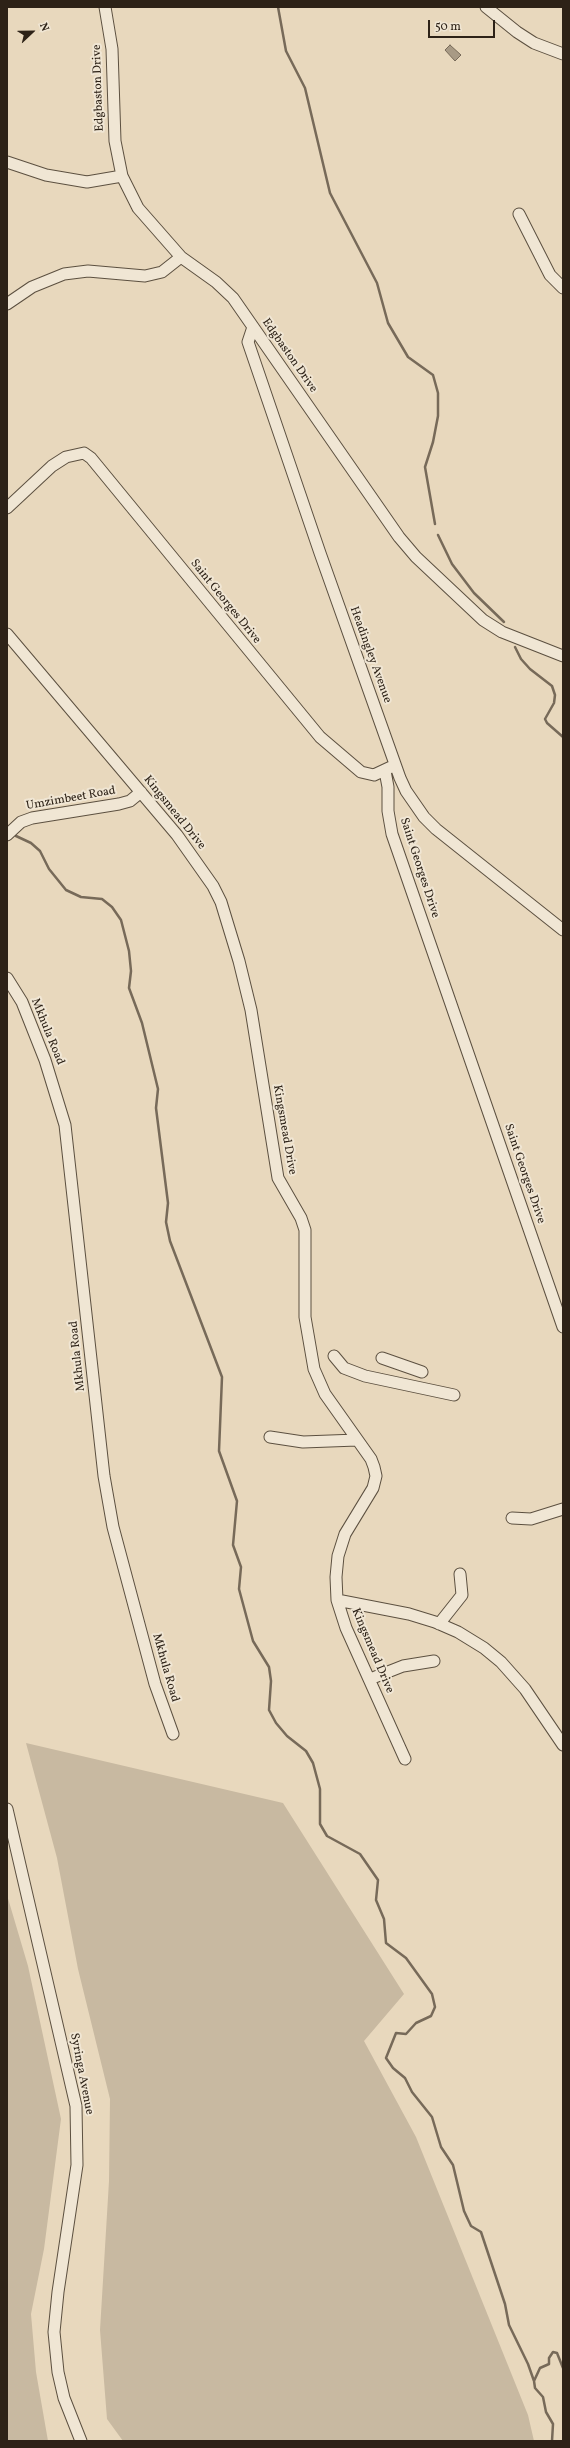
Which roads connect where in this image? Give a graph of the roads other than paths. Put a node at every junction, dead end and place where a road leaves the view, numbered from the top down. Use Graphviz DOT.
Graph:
graph roads {
  1 [pos="105,7"];
  2 [pos="486,7"];
  3 [pos="563,54"];
  4 [pos="7,162"];
  5 [pos="122,176"];
  6 [pos="519,214"];
  7 [pos="181,257"];
  8 [pos="563,288"];
  9 [pos="7,304"];
  10 [pos="253,328"];
  11 [pos="7,508"];
  12 [pos="7,634"];
  13 [pos="563,656"];
  14 [pos="395,765"];
  15 [pos="385,771"];
  16 [pos="141,792"];
  17 [pos="7,835"];
  18 [pos="563,930"];
  19 [pos="7,978"];
  20 [pos="563,1327"];
  21 [pos="334,1356"];
  22 [pos="382,1358"];
  23 [pos="422,1372"];
  24 [pos="454,1395"];
  25 [pos="270,1437"];
  26 [pos="357,1440"];
  27 [pos="563,1509"];
  28 [pos="512,1518"];
  29 [pos="460,1574"];
  30 [pos="336,1577"];
  31 [pos="337,1600"];
  32 [pos="363,1605"];
  33 [pos="439,1624"];
  34 [pos="346,1628"];
  35 [pos="434,1661"];
  36 [pos="370,1679"];
  37 [pos="174,1734"];
  38 [pos="563,1745"];
  39 [pos="405,1759"];
  40 [pos="7,1809"];
  41 [pos="81,2441"];
  1 -- 5 [label="street, Edgbaston Drive"];
  2 -- 3 [label="street"];
  4 -- 5 [label="street"];
  5 -- 7 [label="street, Edgbaston Drive"];
  6 -- 8 [label="street"];
  7 -- 9 [label="street"];
  7 -- 10 [label="street, Edgbaston Drive"];
  10 -- 13 [label="street, Edgbaston Drive"];
  10 -- 14 [label="street, Headingley Avenue"];
  11 -- 15 [label="street, Saint Georges Drive"];
  12 -- 16 [label="street, Kingsmead Drive"];
  14 -- 15 [label="street"];
  14 -- 18 [label="street, Headingley Avenue"];
  15 -- 20 [label="street, Saint Georges Drive"];
  16 -- 17 [label="street, Umzimbeet Road"];
  16 -- 26 [label="street, Kingsmead Drive"];
  19 -- 37 [label="street, Mkhula Road"];
  21 -- 24 [label="street"];
  22 -- 23 [label="street"];
  25 -- 26 [label="street"];
  26 -- 30 [label="street, Kingsmead Drive"];
  27 -- 28 [label="street"];
  29 -- 33 [label="street"];
  30 -- 31 [label="street, Kingsmead Drive"];
  30 -- 32 [label="street"];
  31 -- 32 [label="street"];
  31 -- 34 [label="street, Kingsmead Drive"];
  32 -- 33 [label="street"];
  32 -- 34 [label="street"];
  33 -- 38 [label="street"];
  34 -- 36 [label="street, Kingsmead Drive"];
  35 -- 36 [label="street"];
  36 -- 39 [label="street, Kingsmead Drive"];
  40 -- 41 [label="street, Syringa Avenue"];
}
